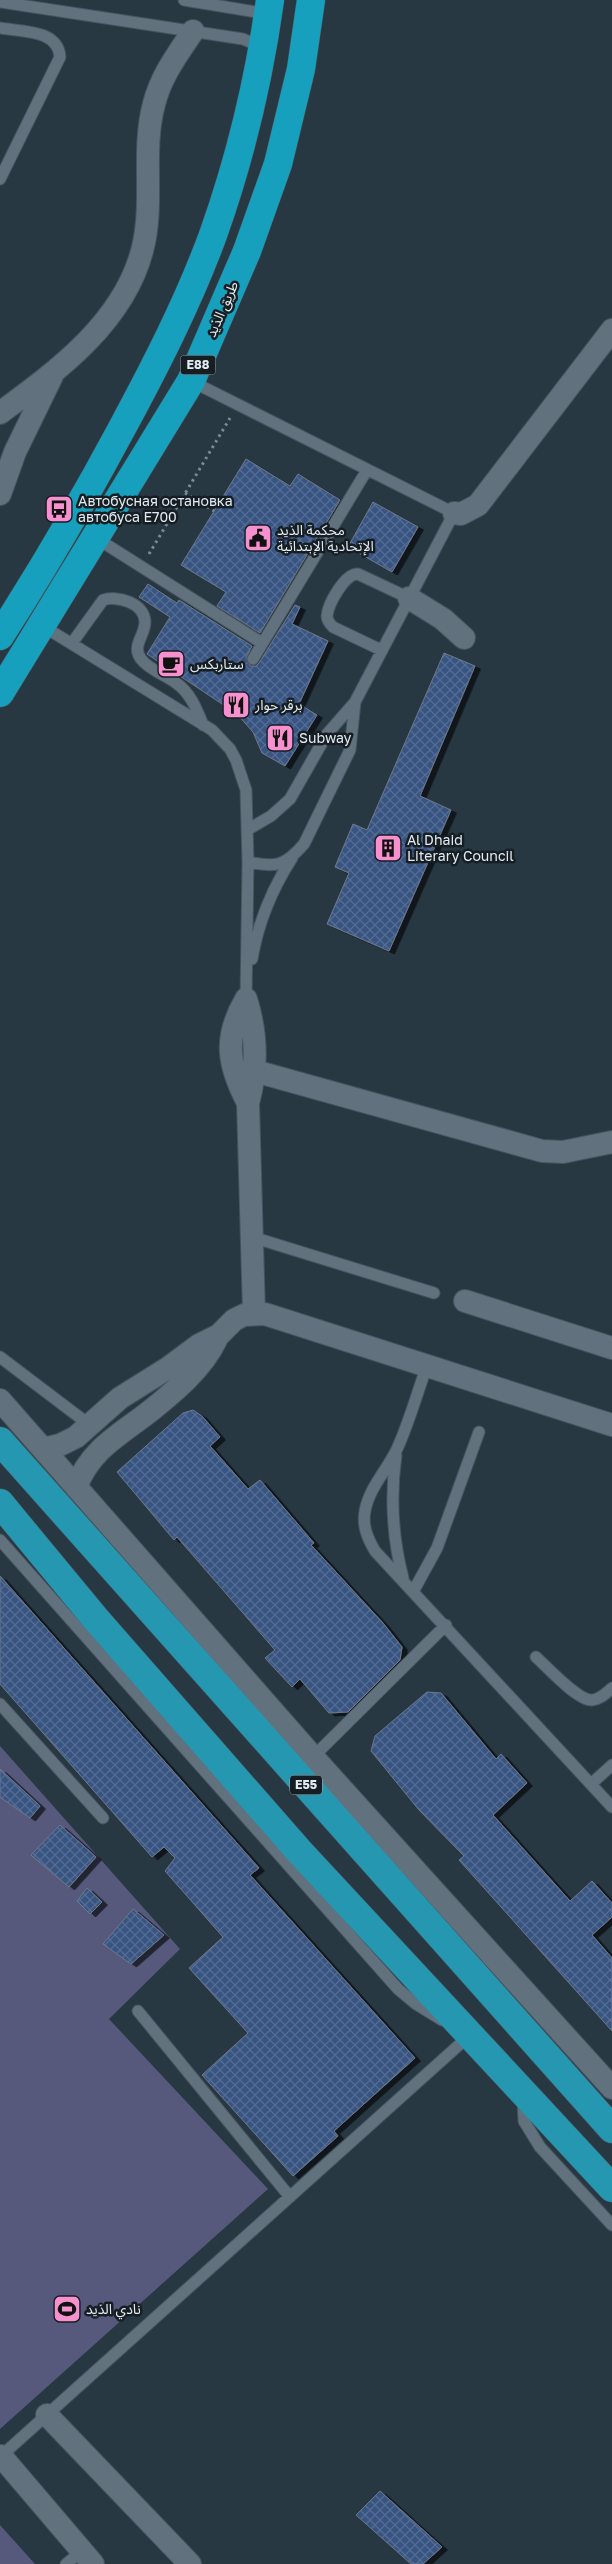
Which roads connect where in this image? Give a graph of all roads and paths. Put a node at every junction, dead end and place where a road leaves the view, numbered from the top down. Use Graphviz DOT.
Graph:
graph roads {
  1 [pos="184,0"];
  2 [pos="235,0"];
  3 [pos="312,0"];
  4 [pos="0,2"];
  5 [pos="269,7"];
  6 [pos="242,10"];
  7 [pos="0,28"];
  8 [pos="193,31"];
  9 [pos="264,48"];
  10 [pos="0,179"];
  11 [pos="612,330"];
  12 [pos="54,373"];
  13 [pos="191,381"];
  14 [pos="238,405"];
  15 [pos="0,413"];
  16 [pos="367,470"];
  17 [pos="185,493"];
  18 [pos="0,494"];
  19 [pos="214,511"];
  20 [pos="454,513"];
  21 [pos="96,538"];
  22 [pos="142,567"];
  23 [pos="409,598"];
  24 [pos="40,625"];
  25 [pos="0,636"];
  26 [pos="464,638"];
  27 [pos="72,643"];
  28 [pos="262,643"];
  29 [pos="381,650"];
  30 [pos="253,658"];
  31 [pos="0,693"];
  32 [pos="355,702"];
  33 [pos="203,725"];
  34 [pos="247,830"];
  35 [pos="295,855"];
  36 [pos="248,862"];
  37 [pos="246,995"];
  38 [pos="255,1071"];
  39 [pos="248,1102"];
  40 [pos="612,1142"];
  41 [pos="252,1236"];
  42 [pos="434,1293"];
  43 [pos="465,1301"];
  44 [pos="254,1313"];
  45 [pos="219,1334"];
  46 [pos="612,1348"];
  47 [pos="0,1357"];
  48 [pos="427,1366"];
  49 [pos="0,1400"];
  50 [pos="612,1425"];
  51 [pos="91,1426"];
  52 [pos="479,1432"];
  53 [pos="0,1441"];
  54 [pos="106,1443"];
  55 [pos="43,1449"];
  56 [pos="397,1449"];
  57 [pos="76,1487"];
  58 [pos="0,1502"];
  59 [pos="0,1540"];
  60 [pos="403,1580"];
  61 [pos="414,1590"];
  62 [pos="446,1625"];
  63 [pos="536,1657"];
  64 [pos="612,1688"];
  65 [pos="0,1704"];
  66 [pos="313,1757"];
  67 [pos="612,1765"];
  68 [pos="591,1784"];
  69 [pos="612,1807"];
  70 [pos="102,1818"];
  71 [pos="138,2011"];
  72 [pos="469,2036"];
  73 [pos="612,2088"];
  74 [pos="522,2089"];
  75 [pos="612,2129"];
  76 [pos="612,2188"];
  77 [pos="290,2197"];
  78 [pos="612,2224"];
  79 [pos="47,2415"];
  80 [pos="0,2457"];
  81 [pos="80,2559"];
  82 [pos="190,2564"];
  1 -- 6 [label="lane"];
  2 -- 6 [label="lane"];
  3 -- 13 [label="highway, طريق الذيد / E88"];
  4 -- 8 [label="lane"];
  5 -- 6 [label="lane"];
  5 -- 9 [label="highway, E88"];
  7 -- 10 [label="lane"];
  8 -- 9 [label="lane"];
  8 -- 12 [label="street"];
  9 -- 25 [label="highway, E88"];
  11 -- 20 [label="street"];
  12 -- 15 [label="street"];
  12 -- 18 [label="street"];
  13 -- 14 [label="lane"];
  13 -- 21 [label="highway, طريق الذيد / E88"];
  14 -- 16 [label="lane"];
  14 -- 17 [label="path"];
  16 -- 20 [label="lane"];
  16 -- 28 [label="lane"];
  17 -- 19 [label="path"];
  17 -- 22 [label="path"];
  20 -- 23 [label="lane"];
  21 -- 22 [label="lane"];
  21 -- 24 [label="highway, طريق الذيد / E88"];
  22 -- 28 [label="lane"];
  23 -- 26 [label="street"];
  23 -- 29 [label="lane"];
  23 -- 29 [label="lane"];
  24 -- 27 [label="lane"];
  24 -- 31 [label="highway, طريق الذيد / E88"];
  27 -- 33 [label="lane"];
  27 -- 33 [label="lane"];
  28 -- 30 [label="lane"];
  29 -- 32 [label="lane"];
  32 -- 34 [label="lane"];
  32 -- 35 [label="lane"];
  33 -- 34 [label="lane"];
  34 -- 36 [label="lane"];
  35 -- 36 [label="lane"];
  35 -- 37 [label="lane"];
  36 -- 37 [label="lane"];
  37 -- 38 [label="street"];
  37 -- 39 [label="street"];
  38 -- 39 [label="street"];
  38 -- 40 [label="street"];
  39 -- 41 [label="street"];
  41 -- 42 [label="lane"];
  41 -- 44 [label="street"];
  43 -- 46 [label="street"];
  44 -- 45 [label="street"];
  44 -- 48 [label="street"];
  45 -- 51 [label="street"];
  45 -- 54 [label="street"];
  47 -- 51 [label="lane"];
  48 -- 50 [label="street"];
  48 -- 56 [label="lane"];
  49 -- 55 [label="street"];
  51 -- 54 [label="street"];
  51 -- 55 [label="street"];
  52 -- 61 [label="lane"];
  53 -- 75 [label="highway, E55"];
  54 -- 57 [label="street"];
  55 -- 57 [label="street"];
  56 -- 60 [label="lane"];
  56 -- 60 [label="lane"];
  57 -- 66 [label="street"];
  58 -- 72 [label="highway"];
  59 -- 72 [label="lane"];
  60 -- 61 [label="lane"];
  61 -- 62 [label="lane"];
  62 -- 66 [label="lane"];
  62 -- 68 [label="lane"];
  63 -- 64 [label="lane"];
  65 -- 70 [label="lane"];
  66 -- 73 [label="street"];
  67 -- 68 [label="lane"];
  68 -- 69 [label="lane"];
  71 -- 77 [label="lane"];
  72 -- 74 [label="highway"];
  72 -- 77 [label="lane"];
  74 -- 76 [label="highway"];
  74 -- 78 [label="lane"];
  77 -- 79 [label="lane"];
  79 -- 80 [label="lane"];
  79 -- 82 [label="street"];
  80 -- 81 [label="street"];
}
